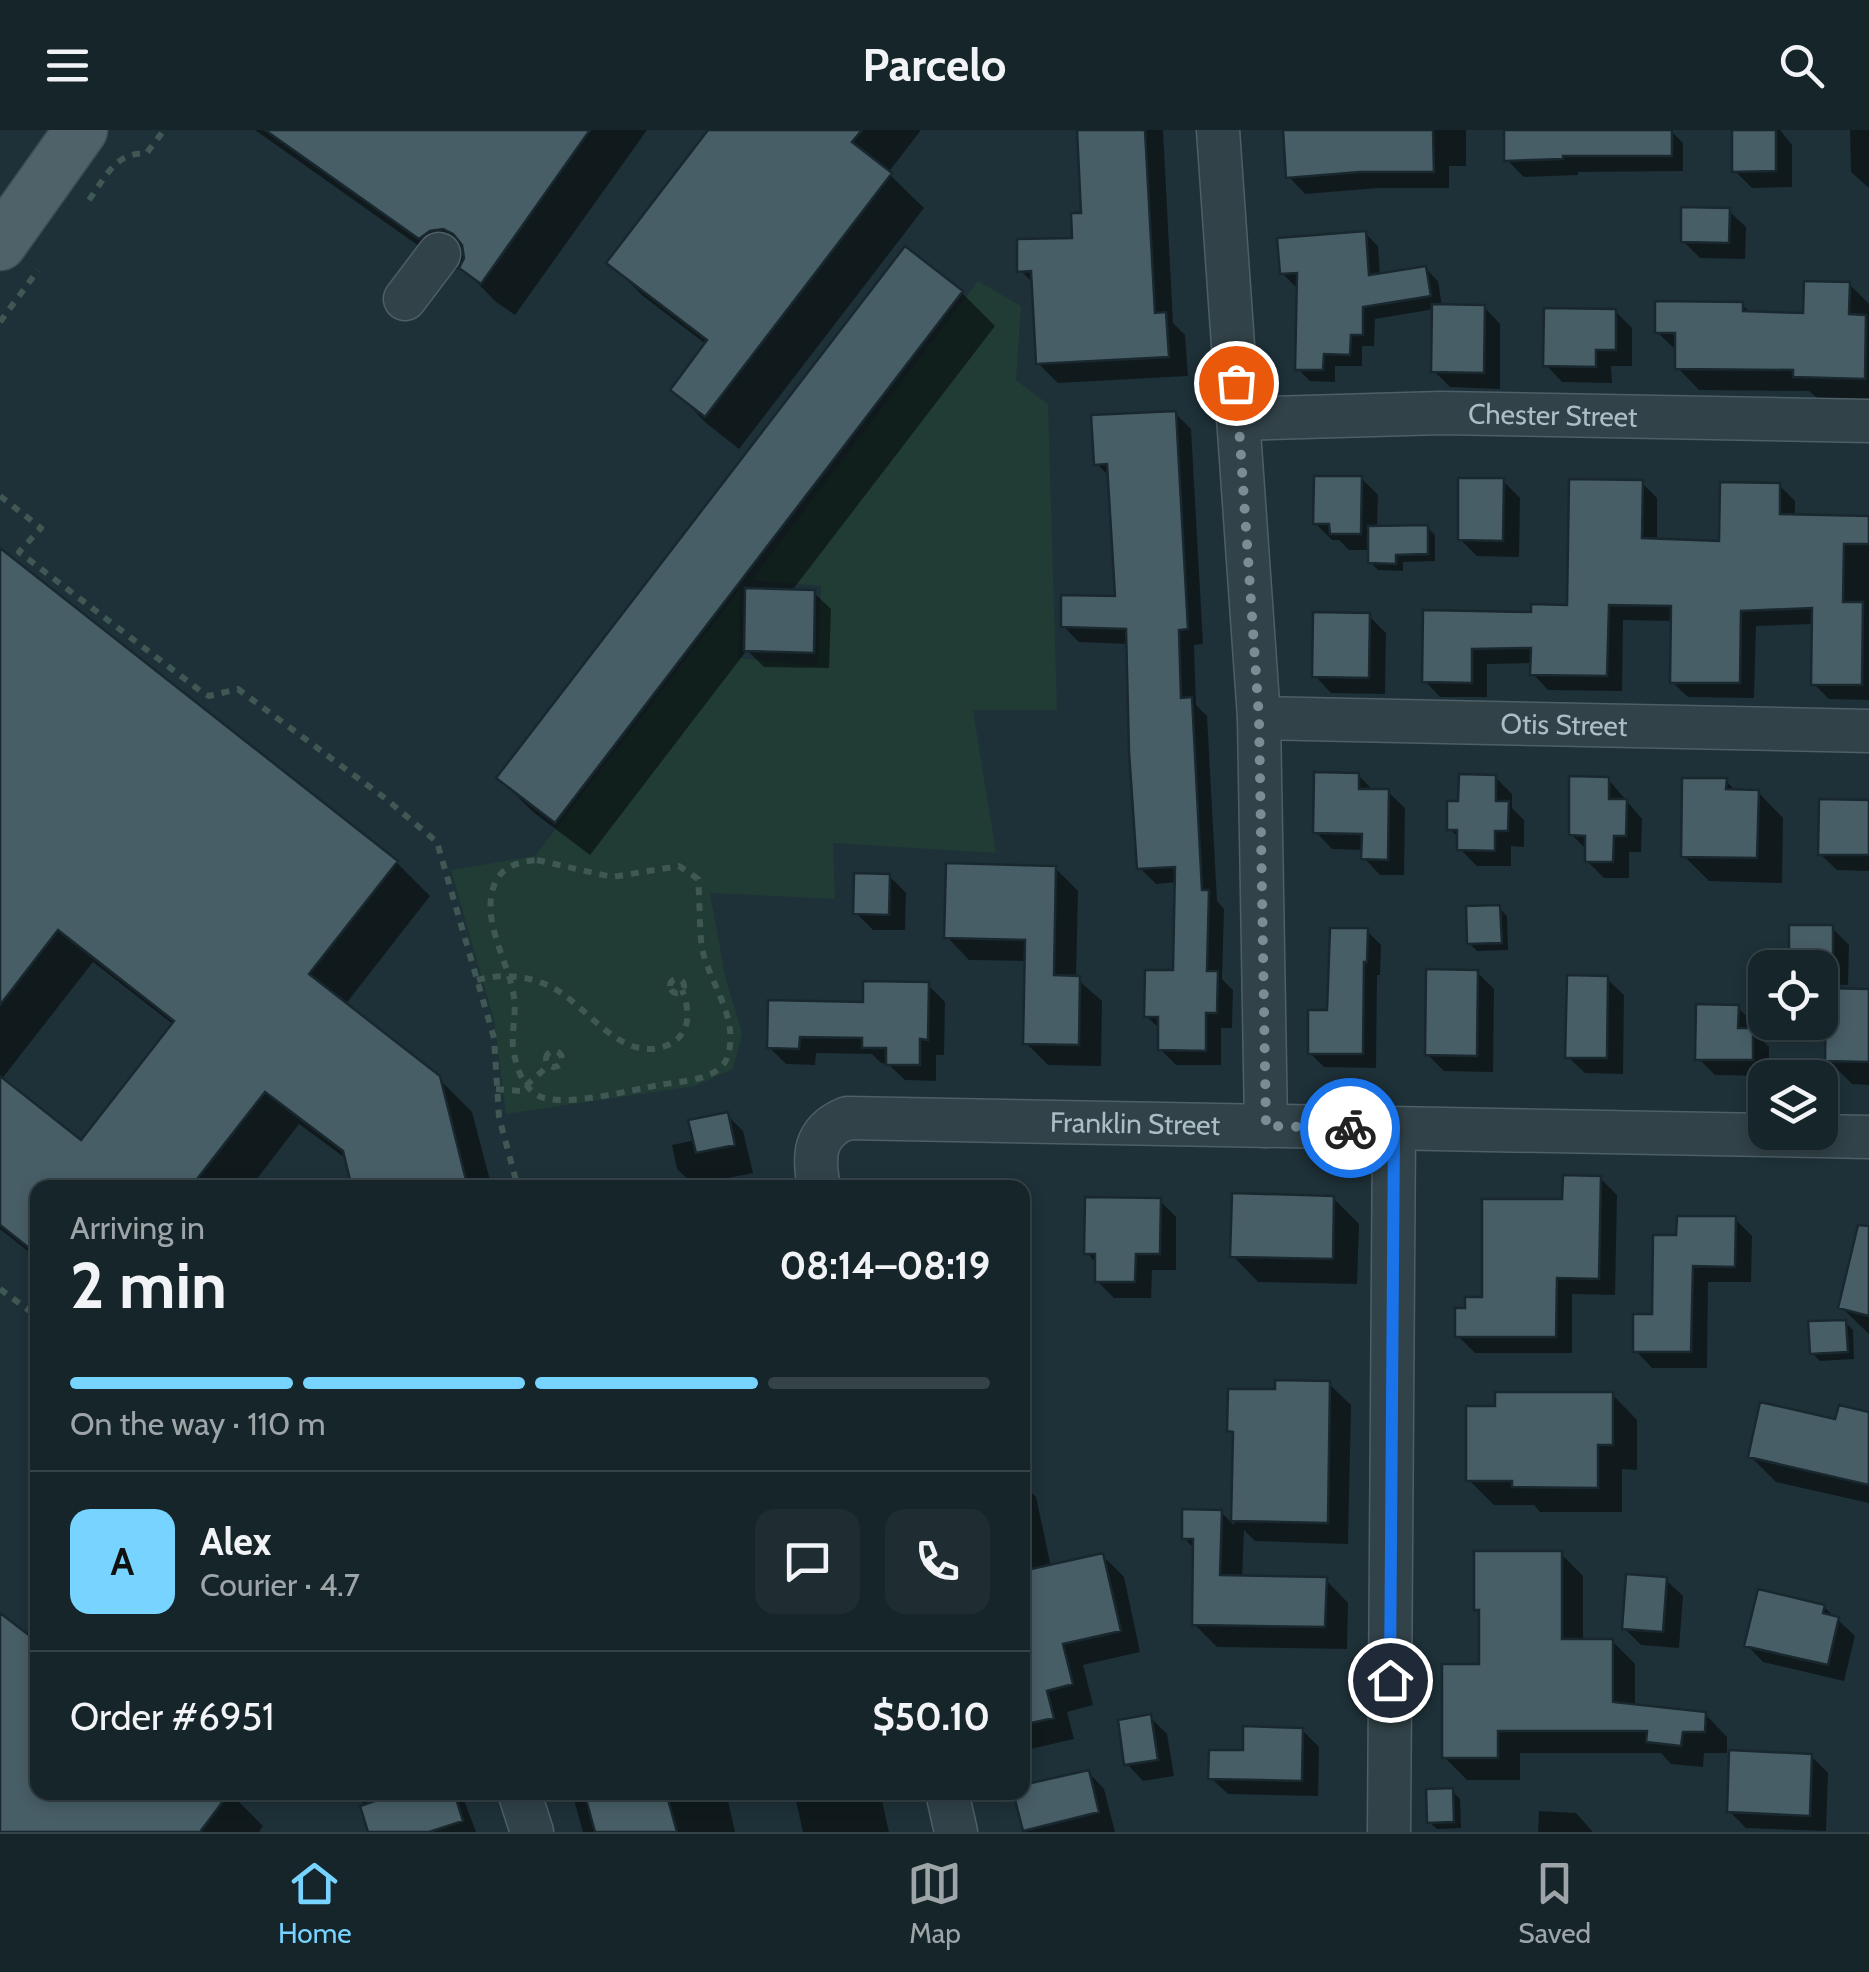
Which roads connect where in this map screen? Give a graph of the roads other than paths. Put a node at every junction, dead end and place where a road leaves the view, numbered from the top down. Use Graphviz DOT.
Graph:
graph roads {
  1 [pos="81,130"];
  2 [pos="1218,130"];
  3 [pos="23,251"];
  4 [pos="439,254"];
  5 [pos="405,299"];
  6 [pos="1238,420"];
  7 [pos="1869,422"];
  8 [pos="1259,718"];
  9 [pos="1869,731"];
  10 [pos="1266,1126"];
  11 [pos="1394,1128"];
  12 [pos="1869,1138"];
  13 [pos="818,1180"];
  14 [pos="522,1800"];
  15 [pos="949,1800"];
  16 [pos="532,1832"];
  17 [pos="956,1832"];
  18 [pos="1390,1832"];
  1 -- 3 [label="main road"];
  2 -- 6 [label="street"];
  4 -- 5 [label="street"];
  6 -- 7 [label="street, Chester Street"];
  6 -- 8 [label="street"];
  8 -- 9 [label="street, Otis Street"];
  8 -- 10 [label="street"];
  10 -- 11 [label="street, Franklin Street"];
  10 -- 13 [label="street, Franklin Street"];
  11 -- 12 [label="street, Franklin Street"];
  11 -- 18 [label="street"];
  14 -- 16 [label="street"];
  15 -- 17 [label="street"];
}
